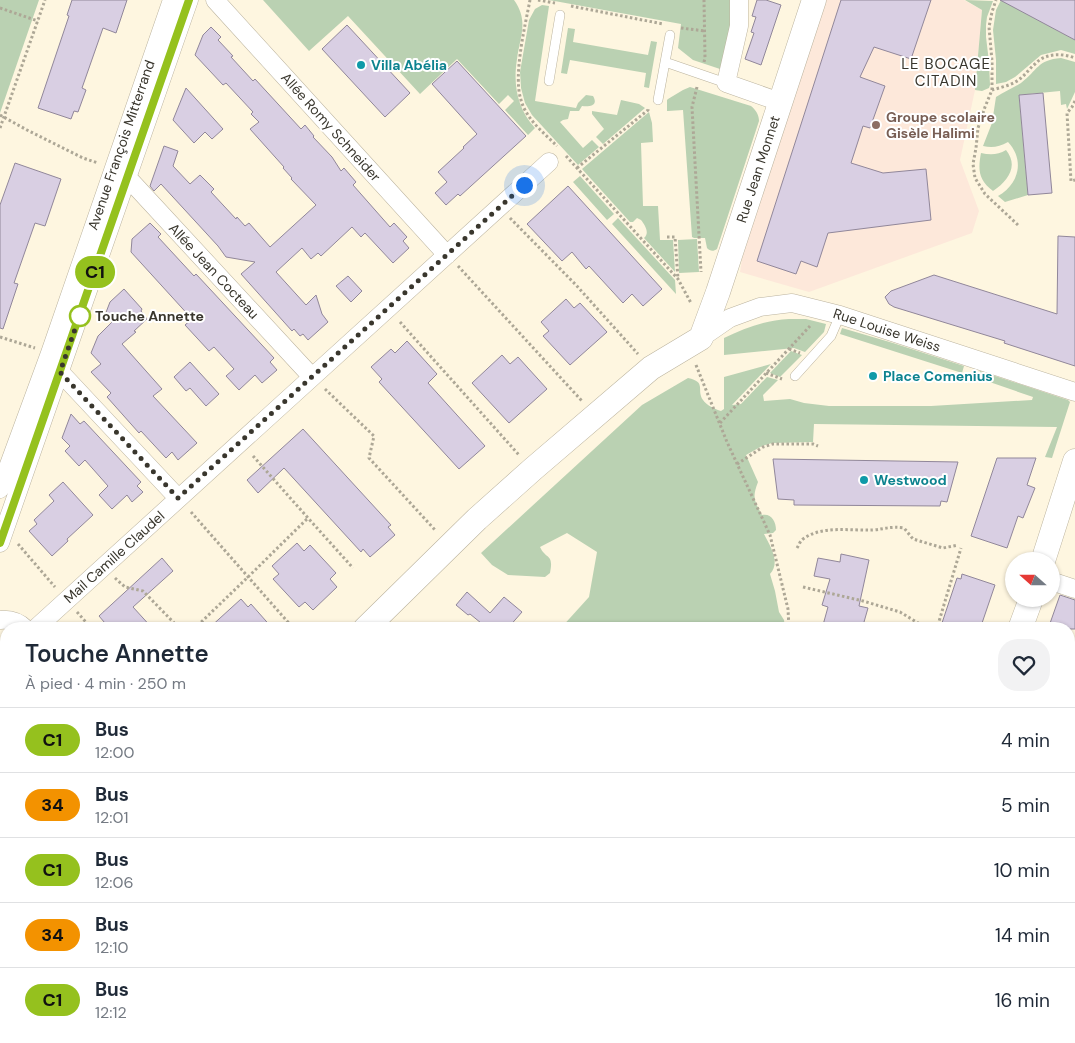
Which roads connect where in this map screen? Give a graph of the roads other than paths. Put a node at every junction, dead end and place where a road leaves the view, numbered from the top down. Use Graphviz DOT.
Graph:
graph roads {
  1 [pos="172,0"];
  2 [pos="189,0"];
  3 [pos="215,0"];
  4 [pos="739,0"];
  5 [pos="814,0"];
  6 [pos="560,15"];
  7 [pos="669,30"];
  8 [pos="665,62"];
  9 [pos="549,81"];
  10 [pos="726,83"];
  11 [pos="658,100"];
  12 [pos="780,102"];
  13 [pos="549,162"];
  14 [pos="119,170"];
  15 [pos="447,255"];
  16 [pos="832,313"];
  17 [pos="701,338"];
  18 [pos="52,369"];
  19 [pos="795,376"];
  20 [pos="312,377"];
  21 [pos="1075,392"];
  22 [pos="1075,461"];
  23 [pos="0,489"];
  24 [pos="178,498"];
  25 [pos="2,536"];
  26 [pos="1046,552"];
  27 [pos="1060,584"];
  28 [pos="1075,589"];
  29 [pos="1028,608"];
  30 [pos="1,617"];
  31 [pos="17,622"];
  32 [pos="43,622"];
  33 [pos="372,622"];
  34 [pos="1023,622"];
  1 -- 14 [label="street, Avenue François Mitterrand"];
  2 -- 14 [label="street, Avenue François Mitterrand"];
  3 -- 15 [label="street, Allée Romy Schneider"];
  4 -- 10 [label="street"];
  5 -- 12 [label="street, Rue Jean Monnet"];
  6 -- 9 [label="lane"];
  7 -- 8 [label="lane"];
  8 -- 10 [label="lane"];
  8 -- 11 [label="lane"];
  10 -- 12 [label="street"];
  12 -- 17 [label="street, Rue Jean Monnet"];
  13 -- 15 [label="street, Mail Camille Claudel"];
  14 -- 18 [label="street, Avenue François Mitterrand"];
  14 -- 20 [label="street, Allée Jean Cocteau"];
  15 -- 20 [label="street, Mail Camille Claudel"];
  16 -- 17 [label="street, Rue Louise Weiss"];
  16 -- 19 [label="lane"];
  16 -- 21 [label="street, Rue Louise Weiss"];
  17 -- 33 [label="street"];
  18 -- 23 [label="street, Avenue François Mitterrand"];
  18 -- 24 [label="street"];
  18 -- 25 [label="street, Avenue François Mitterrand"];
  20 -- 24 [label="street, Mail Camille Claudel"];
  22 -- 26 [label="street"];
  24 -- 32 [label="street, Mail Camille Claudel"];
  27 -- 28 [label="street"];
  29 -- 34 [label="street"];
  30 -- 31 [label="street"];
}
